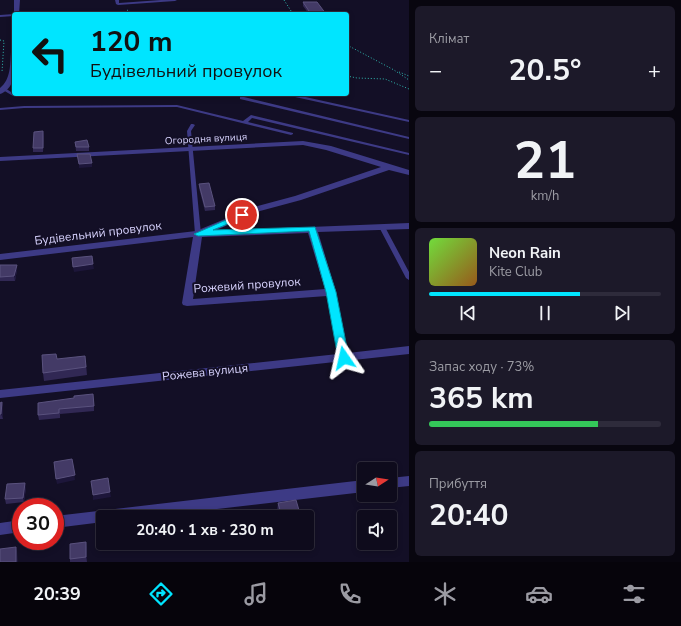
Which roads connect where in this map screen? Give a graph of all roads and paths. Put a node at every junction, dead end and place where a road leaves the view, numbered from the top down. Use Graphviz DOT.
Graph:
graph roads {
  1 [pos="16,0"];
  2 [pos="116,0"];
  3 [pos="175,0"];
  4 [pos="284,0"];
  5 [pos="15,12"];
  6 [pos="292,12"];
  7 [pos="12,15"];
  8 [pos="0,16"];
  9 [pos="0,40"];
  10 [pos="349,45"];
  11 [pos="394,70"];
  12 [pos="409,76"];
  13 [pos="349,77"];
  14 [pos="12,78"];
  15 [pos="409,80"];
  16 [pos="409,89"];
  17 [pos="2,91"];
  18 [pos="12,94"];
  19 [pos="242,96"];
  20 [pos="295,96"];
  21 [pos="0,109"];
  22 [pos="409,121"];
  23 [pos="244,123"];
  24 [pos="194,125"];
  25 [pos="290,134"];
  26 [pos="409,138"];
  27 [pos="191,150"];
  28 [pos="409,154"];
  29 [pos="0,159"];
  30 [pos="390,167"];
  31 [pos="409,173"];
  32 [pos="409,226"];
  33 [pos="382,227"];
  34 [pos="312,229"];
  35 [pos="198,234"];
  36 [pos="0,257"];
  37 [pos="409,278"];
  38 [pos="331,292"];
  39 [pos="409,350"];
  40 [pos="344,358"];
  41 [pos="0,394"];
  42 [pos="409,481"];
  43 [pos="397,482"];
  44 [pos="357,487"];
  45 [pos="64,521"];
  46 [pos="12,527"];
  47 [pos="0,529"];
  1 -- 5 [label="street"];
  2 -- 3 [label="lane"];
  4 -- 6 [label="path"];
  7 -- 8 [label="lane"];
  9 -- 17 [label="path"];
  10 -- 11 [label="path"];
  11 -- 12 [label="path"];
  11 -- 15 [label="path"];
  13 -- 16 [label="path"];
  14 -- 17 [label="street"];
  17 -- 18 [label="lane"];
  19 -- 26 [label="lane"];
  20 -- 22 [label="lane"];
  21 -- 23 [label="lane"];
  23 -- 25 [label="lane"];
  23 -- 28 [label="lane"];
  24 -- 27 [label="lane"];
  27 -- 29 [label="street, Огородня вулиця"];
  27 -- 30 [label="street, Огородня вулиця"];
  27 -- 35 [label="lane"];
  30 -- 31 [label="street, Огородня вулиця"];
  30 -- 35 [label="street, Будівельний провулок"];
  32 -- 33 [label="street, Будівельний провулок"];
  33 -- 34 [label="street, Будівельний провулок"];
  33 -- 37 [label="lane"];
  34 -- 35 [label="street, Будівельний провулок"];
  34 -- 38 [label="street"];
  35 -- 36 [label="street, Будівельний провулок"];
  35 -- 38 [label="street, Рожевий провулок"];
  38 -- 40 [label="street"];
  39 -- 40 [label="street, Рожева вулиця"];
  40 -- 41 [label="street, Рожева вулиця"];
  42 -- 43 [label="street"];
  44 -- 45 [label="street"];
  46 -- 47 [label="street"];
}
